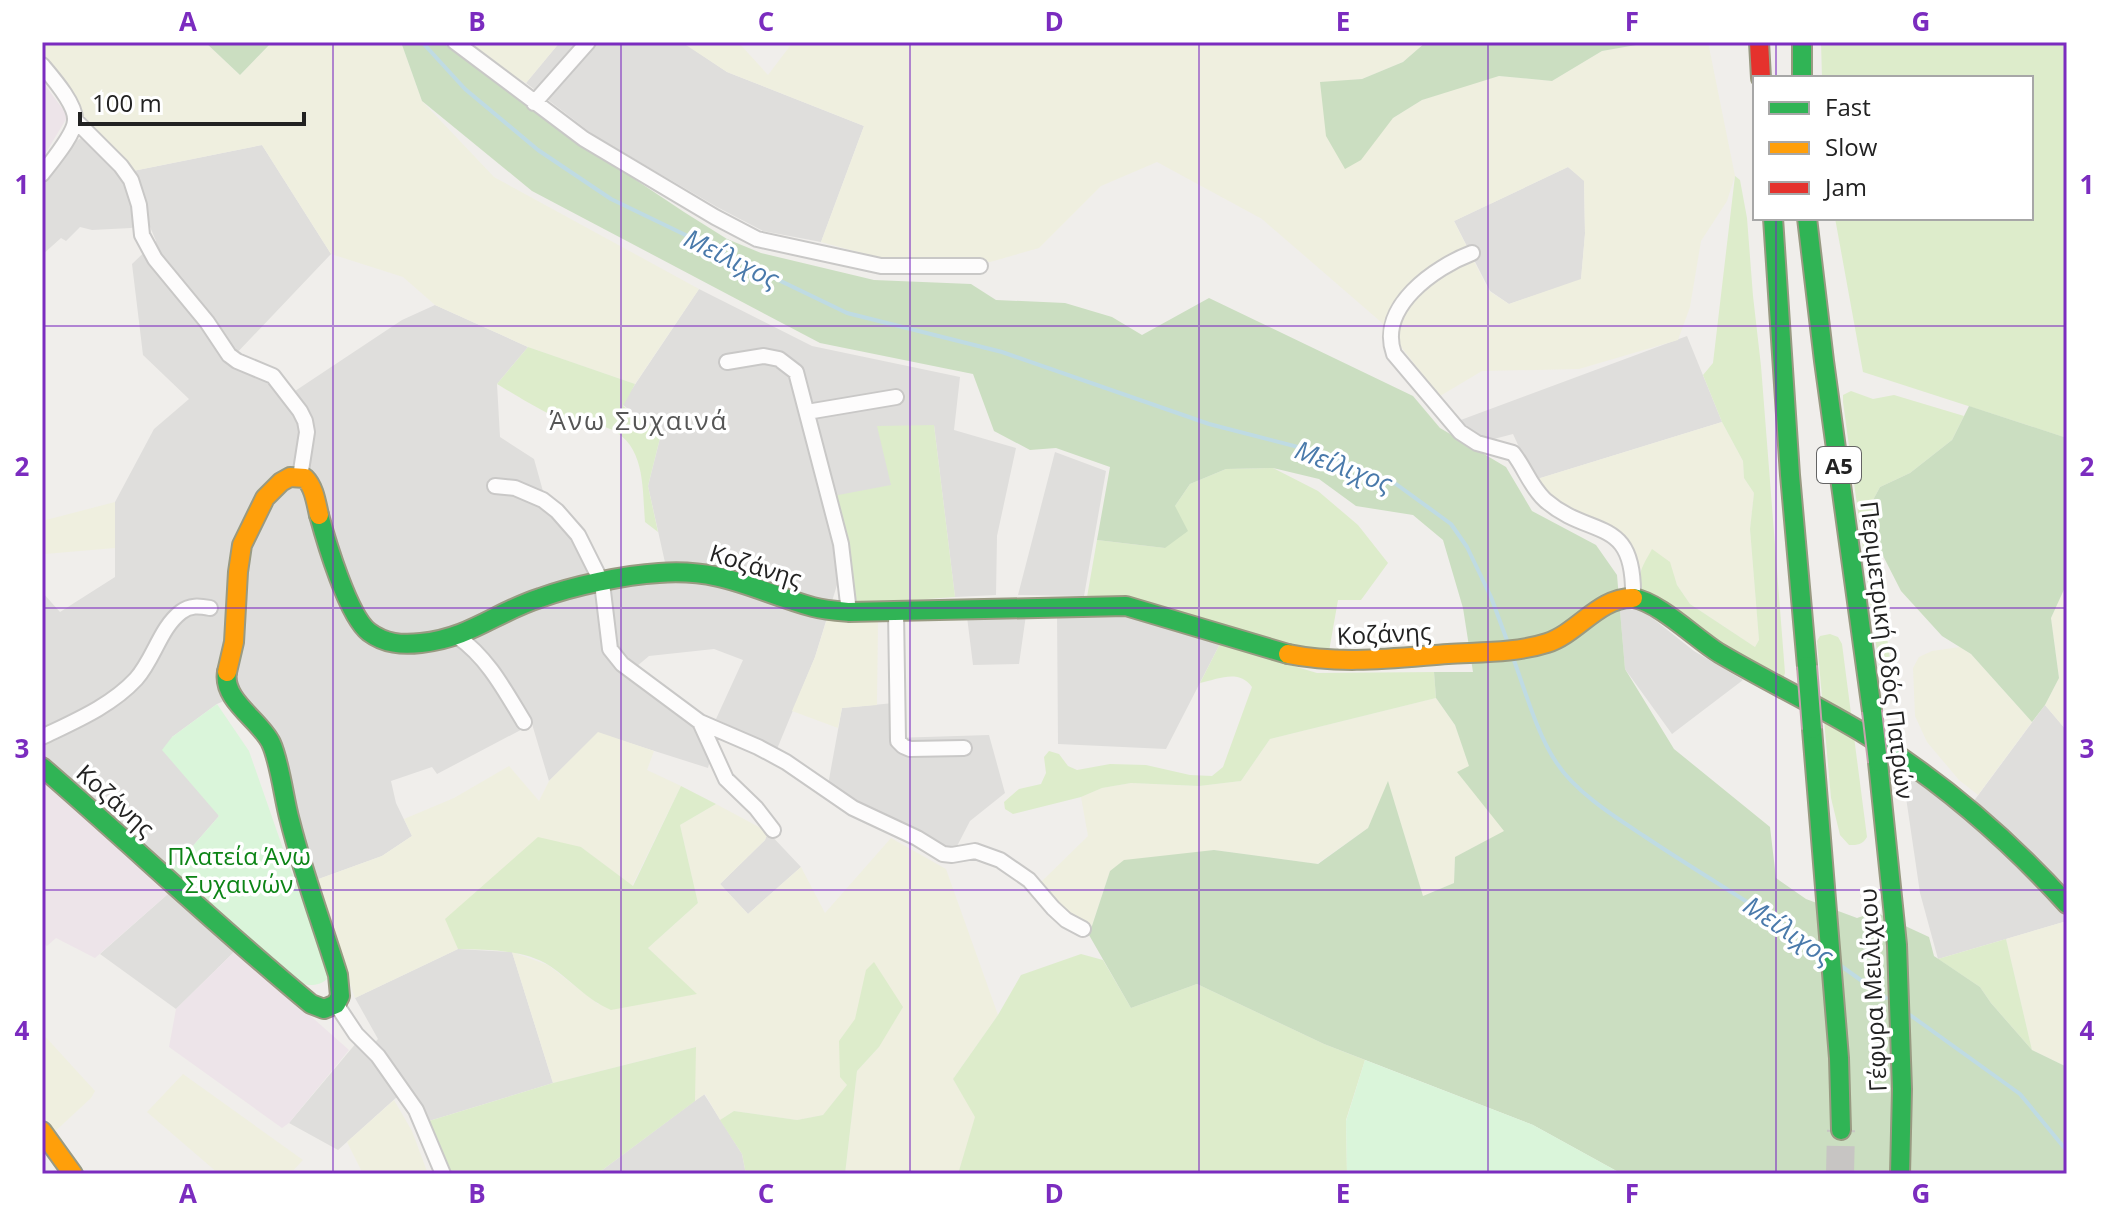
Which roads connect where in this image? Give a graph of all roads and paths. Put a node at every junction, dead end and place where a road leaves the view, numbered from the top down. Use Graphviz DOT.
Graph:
graph roads {
  1 [pos="588,42"];
  2 [pos="1759,42"];
  3 [pos="1802,42"];
  4 [pos="460,44"];
  5 [pos="42,65"];
  6 [pos="1761,76"];
  7 [pos="1802,76"];
  8 [pos="534,103"];
  9 [pos="75,120"];
  10 [pos="42,174"];
  11 [pos="1773,220"];
  12 [pos="1807,220"];
  13 [pos="1472,253"];
  14 [pos="980,266"];
  15 [pos="727,362"];
  16 [pos="896,397"];
  17 [pos="807,412"];
  18 [pos="300,477"];
  19 [pos="495,486"];
  20 [pos="602,583"];
  21 [pos="1633,598"];
  22 [pos="210,608"];
  23 [pos="896,611"];
  24 [pos="849,612"];
  25 [pos="458,637"];
  26 [pos="524,722"];
  27 [pos="700,722"];
  28 [pos="42,737"];
  29 [pos="964,748"];
  30 [pos="42,767"];
  31 [pos="773,830"];
  32 [pos="1888,851"];
  33 [pos="2067,904"];
  34 [pos="1083,929"];
  35 [pos="336,1004"];
  36 [pos="1841,1130"];
  37 [pos="42,1131"];
  38 [pos="73,1174"];
  39 [pos="443,1174"];
  40 [pos="1900,1174"];
  1 -- 8 [label="street"];
  2 -- 6 [label="main road"];
  3 -- 7 [label="main road"];
  4 -- 8 [label="street"];
  5 -- 9 [label="street"];
  8 -- 14 [label="street"];
  9 -- 10 [label="street"];
  9 -- 18 [label="street"];
  11 -- 36 [label="main road, Γέφυρα Μειλίχιου / Α5, bridge"];
  12 -- 32 [label="main road, Περιμετρική Οδός Πατρών / Α5, bridge"];
  13 -- 21 [label="street"];
  15 -- 17 [label="street"];
  16 -- 17 [label="street"];
  17 -- 24 [label="street"];
  18 -- 25 [label="main road, Κοζάνης"];
  18 -- 35 [label="main road"];
  19 -- 20 [label="street"];
  20 -- 24 [label="main road, Κοζάνης"];
  20 -- 25 [label="main road, Κοζάνης"];
  20 -- 27 [label="street"];
  21 -- 23 [label="main road, Κοζάνης"];
  21 -- 33 [label="main road"];
  22 -- 28 [label="street"];
  23 -- 24 [label="main road, Κοζάνης"];
  23 -- 29 [label="street"];
  25 -- 26 [label="street"];
  27 -- 31 [label="street"];
  27 -- 34 [label="street"];
  30 -- 35 [label="main road, Κοζάνης"];
  32 -- 40 [label="main road, Γέφυρα Μειλίχιου / Α5"];
  35 -- 39 [label="street"];
  37 -- 38 [label="main road"];
}
